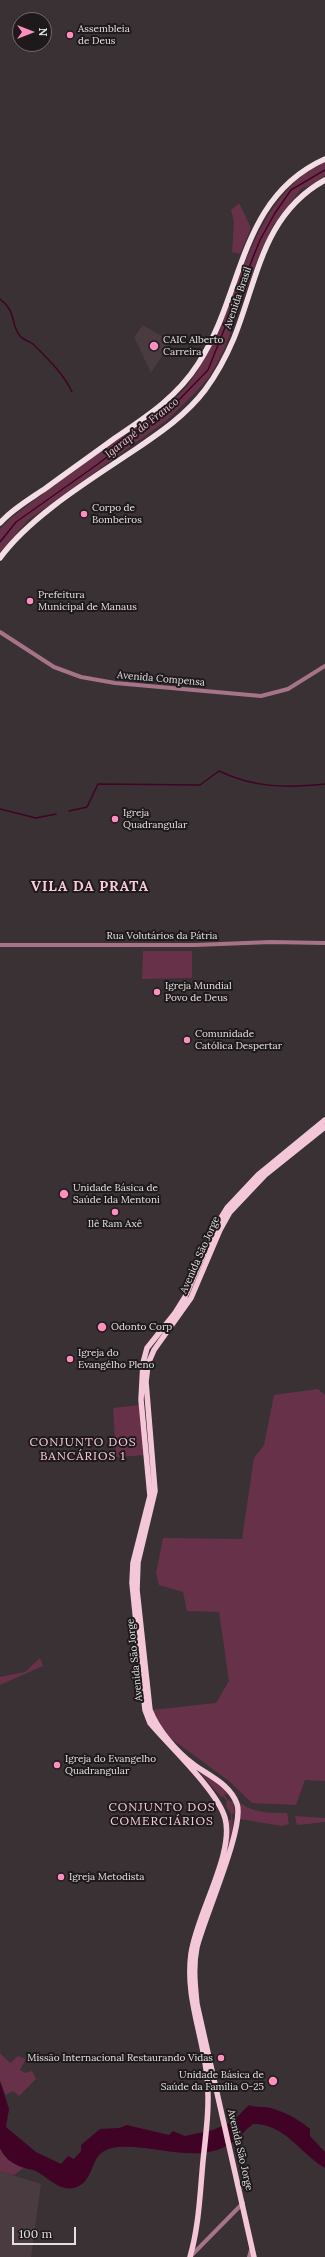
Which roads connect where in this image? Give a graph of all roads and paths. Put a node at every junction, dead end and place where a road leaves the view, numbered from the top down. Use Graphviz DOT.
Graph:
graph roads {
  1 [pos="325,159"];
  2 [pos="325,180"];
  3 [pos="0,523"];
  4 [pos="0,558"];
  5 [pos="0,632"];
  6 [pos="325,666"];
  7 [pos="325,943"];
  8 [pos="0,946"];
  9 [pos="325,1120"];
  10 [pos="325,1127"];
  11 [pos="243,2203"];
  12 [pos="251,2248"];
  13 [pos="190,2257"];
  14 [pos="249,2257"];
  15 [pos="253,2257"];
  1 -- 3 [label="highway, Avenida Brasil"];
  2 -- 4 [label="highway, Avenida Brasil"];
  5 -- 6 [label="street, Avenida Compensa"];
  7 -- 8 [label="street, Rua Volutários da Pátria"];
  9 -- 13 [label="main road, Avenida São Jorge"];
  10 -- 11 [label="main road, Avenida São Jorge"];
  11 -- 12 [label="main road, Avenida São Jorge"];
  11 -- 13 [label="street"];
  12 -- 14 [label="street"];
  12 -- 15 [label="main road, Avenida São Jorge"];
}
